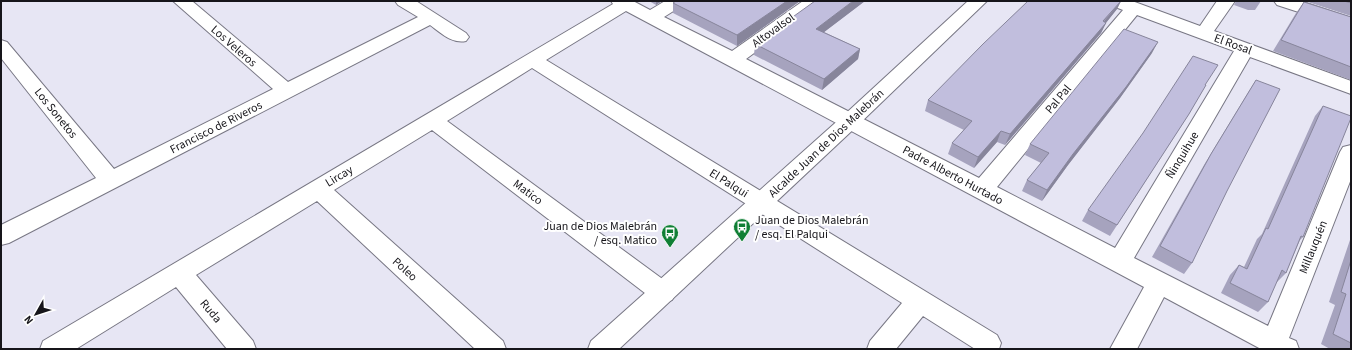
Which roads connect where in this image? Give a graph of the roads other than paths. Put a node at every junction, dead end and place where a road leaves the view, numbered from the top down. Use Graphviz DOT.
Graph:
graph roads {
  1 [pos="182,1"];
  2 [pos="404,1"];
  3 [pos="677,1"];
  4 [pos="814,1"];
  5 [pos="978,1"];
  6 [pos="1116,1"];
  7 [pos="1226,1"];
  8 [pos="1283,1"];
  9 [pos="623,2"];
  10 [pos="1134,8"];
  11 [pos="651,17"];
  12 [pos="430,18"];
  13 [pos="1351,24"];
  14 [pos="1204,34"];
  15 [pos="460,37"];
  16 [pos="1,46"];
  17 [pos="1245,49"];
  18 [pos="532,60"];
  19 [pos="732,60"];
  20 [pos="1351,88"];
  21 [pos="286,91"];
  22 [pos="432,120"];
  23 [pos="850,121"];
  24 [pos="1351,152"];
  25 [pos="110,180"];
  26 [pos="318,189"];
  27 [pos="982,190"];
  28 [pos="761,203"];
  29 [pos="1,236"];
  30 [pos="1119,262"];
  31 [pos="179,273"];
  32 [pos="1160,283"];
  33 [pos="663,293"];
  34 [pos="920,300"];
  35 [pos="988,343"];
  36 [pos="1280,346"];
  37 [pos="53,349"];
  38 [pos="243,349"];
  39 [pos="493,349"];
  40 [pos="601,349"];
  41 [pos="880,349"];
  42 [pos="1123,349"];
  1 -- 21 [label="street, Los Veleros"];
  2 -- 12 [label="street"];
  3 -- 11 [label="street"];
  4 -- 19 [label="street, Altovalsol"];
  5 -- 23 [label="street, Alcalde Juan de Dios Malebrán"];
  6 -- 10 [label="street, El Rosal"];
  7 -- 14 [label="street"];
  8 -- 13 [label="street"];
  9 -- 11 [label="street, Padre Alberto Hurtado"];
  9 -- 18 [label="street, Lircay"];
  10 -- 14 [label="street, El Rosal"];
  10 -- 27 [label="street, Pal Pal"];
  11 -- 19 [label="street, Padre Alberto Hurtado"];
  12 -- 15 [label="street"];
  12 -- 21 [label="street, Francisco de Riveros"];
  14 -- 17 [label="street, El Rosal"];
  16 -- 25 [label="street, Los Sonetos"];
  17 -- 20 [label="street, El Rosal"];
  17 -- 30 [label="street, Ñinquihue"];
  18 -- 22 [label="street, Lircay"];
  18 -- 28 [label="street, El Palqui"];
  19 -- 23 [label="street, Padre Alberto Hurtado"];
  21 -- 25 [label="street, Francisco de Riveros"];
  22 -- 26 [label="street, Lircay"];
  22 -- 33 [label="street, Matico"];
  23 -- 27 [label="street, Padre Alberto Hurtado"];
  23 -- 28 [label="street, Alcalde Juan de Dios Malebrán"];
  24 -- 36 [label="street, Millauquén"];
  25 -- 29 [label="street, Francisco de Riveros"];
  26 -- 31 [label="street, Lircay"];
  26 -- 39 [label="street, Poleo"];
  27 -- 30 [label="street, Padre Alberto Hurtado"];
  28 -- 33 [label="street, Alcalde Juan de Dios Malebrán"];
  28 -- 34 [label="street, El Palqui"];
  30 -- 32 [label="street, Padre Alberto Hurtado"];
  31 -- 37 [label="street, Lircay"];
  31 -- 38 [label="street, Ruda"];
  32 -- 36 [label="street, Padre Alberto Hurtado"];
  32 -- 42 [label="street"];
  33 -- 40 [label="street, Alcalde Juan de Dios Malebrán"];
  34 -- 35 [label="street, El Palqui"];
  34 -- 41 [label="street"];
}
